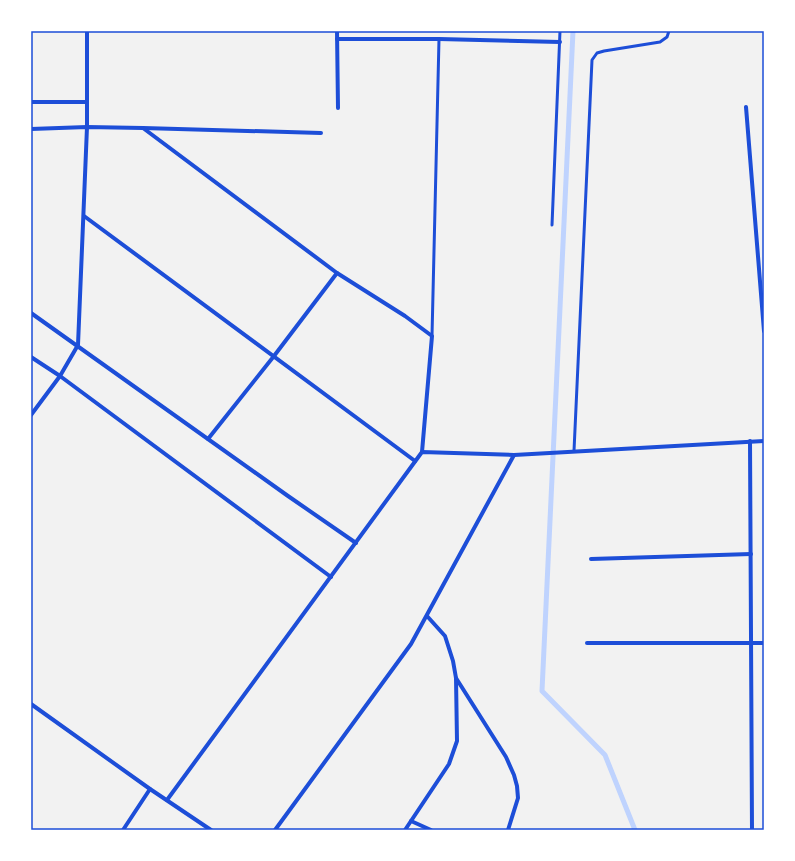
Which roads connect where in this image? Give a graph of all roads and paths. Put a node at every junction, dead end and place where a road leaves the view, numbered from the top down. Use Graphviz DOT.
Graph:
graph roads {
  1 [pos="87,31"];
  2 [pos="337,31"];
  3 [pos="560,31"];
  4 [pos="669,31"];
  5 [pos="337,39"];
  6 [pos="439,39"];
  7 [pos="560,42"];
  8 [pos="31,102"];
  9 [pos="87,102"];
  10 [pos="746,107"];
  11 [pos="338,108"];
  12 [pos="87,127"];
  13 [pos="143,128"];
  14 [pos="31,129"];
  15 [pos="321,133"];
  16 [pos="84,216"];
  17 [pos="552,225"];
  18 [pos="337,273"];
  19 [pos="31,313"];
  20 [pos="764,331"];
  21 [pos="432,336"];
  22 [pos="78,345"];
  23 [pos="274,356"];
  24 [pos="31,357"];
  25 [pos="60,376"];
  26 [pos="31,415"];
  27 [pos="208,439"];
  28 [pos="764,441"];
  29 [pos="750,442"];
  30 [pos="574,451"];
  31 [pos="422,452"];
  32 [pos="514,455"];
  33 [pos="415,461"];
  34 [pos="356,543"];
  35 [pos="751,554"];
  36 [pos="591,559"];
  37 [pos="330,577"];
  38 [pos="427,616"];
  39 [pos="587,643"];
  40 [pos="764,643"];
  41 [pos="751,644"];
  42 [pos="456,678"];
  43 [pos="31,704"];
  44 [pos="150,789"];
  45 [pos="167,800"];
  46 [pos="411,821"];
  47 [pos="123,830"];
  48 [pos="211,830"];
  49 [pos="275,830"];
  50 [pos="405,830"];
  51 [pos="431,830"];
  52 [pos="508,830"];
  53 [pos="752,830"];
  1 -- 9 [label="street"];
  2 -- 5 [label="street"];
  3 -- 7 [label="lane"];
  4 -- 30 [label="lane"];
  5 -- 6 [label="street"];
  5 -- 11 [label="street"];
  6 -- 7 [label="street"];
  6 -- 21 [label="lane"];
  7 -- 17 [label="lane"];
  8 -- 9 [label="street"];
  9 -- 12 [label="street"];
  10 -- 20 [label="street"];
  12 -- 13 [label="street"];
  12 -- 14 [label="street"];
  12 -- 16 [label="street"];
  13 -- 15 [label="street"];
  13 -- 18 [label="street"];
  16 -- 22 [label="street"];
  16 -- 23 [label="street"];
  18 -- 21 [label="street"];
  18 -- 23 [label="street"];
  19 -- 22 [label="street"];
  21 -- 31 [label="street"];
  22 -- 25 [label="street"];
  22 -- 27 [label="street"];
  23 -- 27 [label="street"];
  23 -- 33 [label="street"];
  24 -- 25 [label="street"];
  25 -- 26 [label="street"];
  25 -- 37 [label="street"];
  27 -- 34 [label="street"];
  28 -- 29 [label="street"];
  29 -- 30 [label="street"];
  29 -- 35 [label="street"];
  30 -- 32 [label="street"];
  31 -- 32 [label="street"];
  31 -- 33 [label="street"];
  32 -- 38 [label="street"];
  33 -- 34 [label="street"];
  34 -- 37 [label="street"];
  35 -- 36 [label="street"];
  35 -- 41 [label="street"];
  37 -- 45 [label="street"];
  38 -- 42 [label="street"];
  38 -- 49 [label="street"];
  39 -- 41 [label="street"];
  40 -- 41 [label="street"];
  41 -- 53 [label="street"];
  42 -- 46 [label="street"];
  42 -- 52 [label="street"];
  43 -- 44 [label="street"];
  44 -- 45 [label="street"];
  44 -- 47 [label="street"];
  45 -- 48 [label="street"];
  46 -- 50 [label="street"];
  46 -- 51 [label="street"];
}
